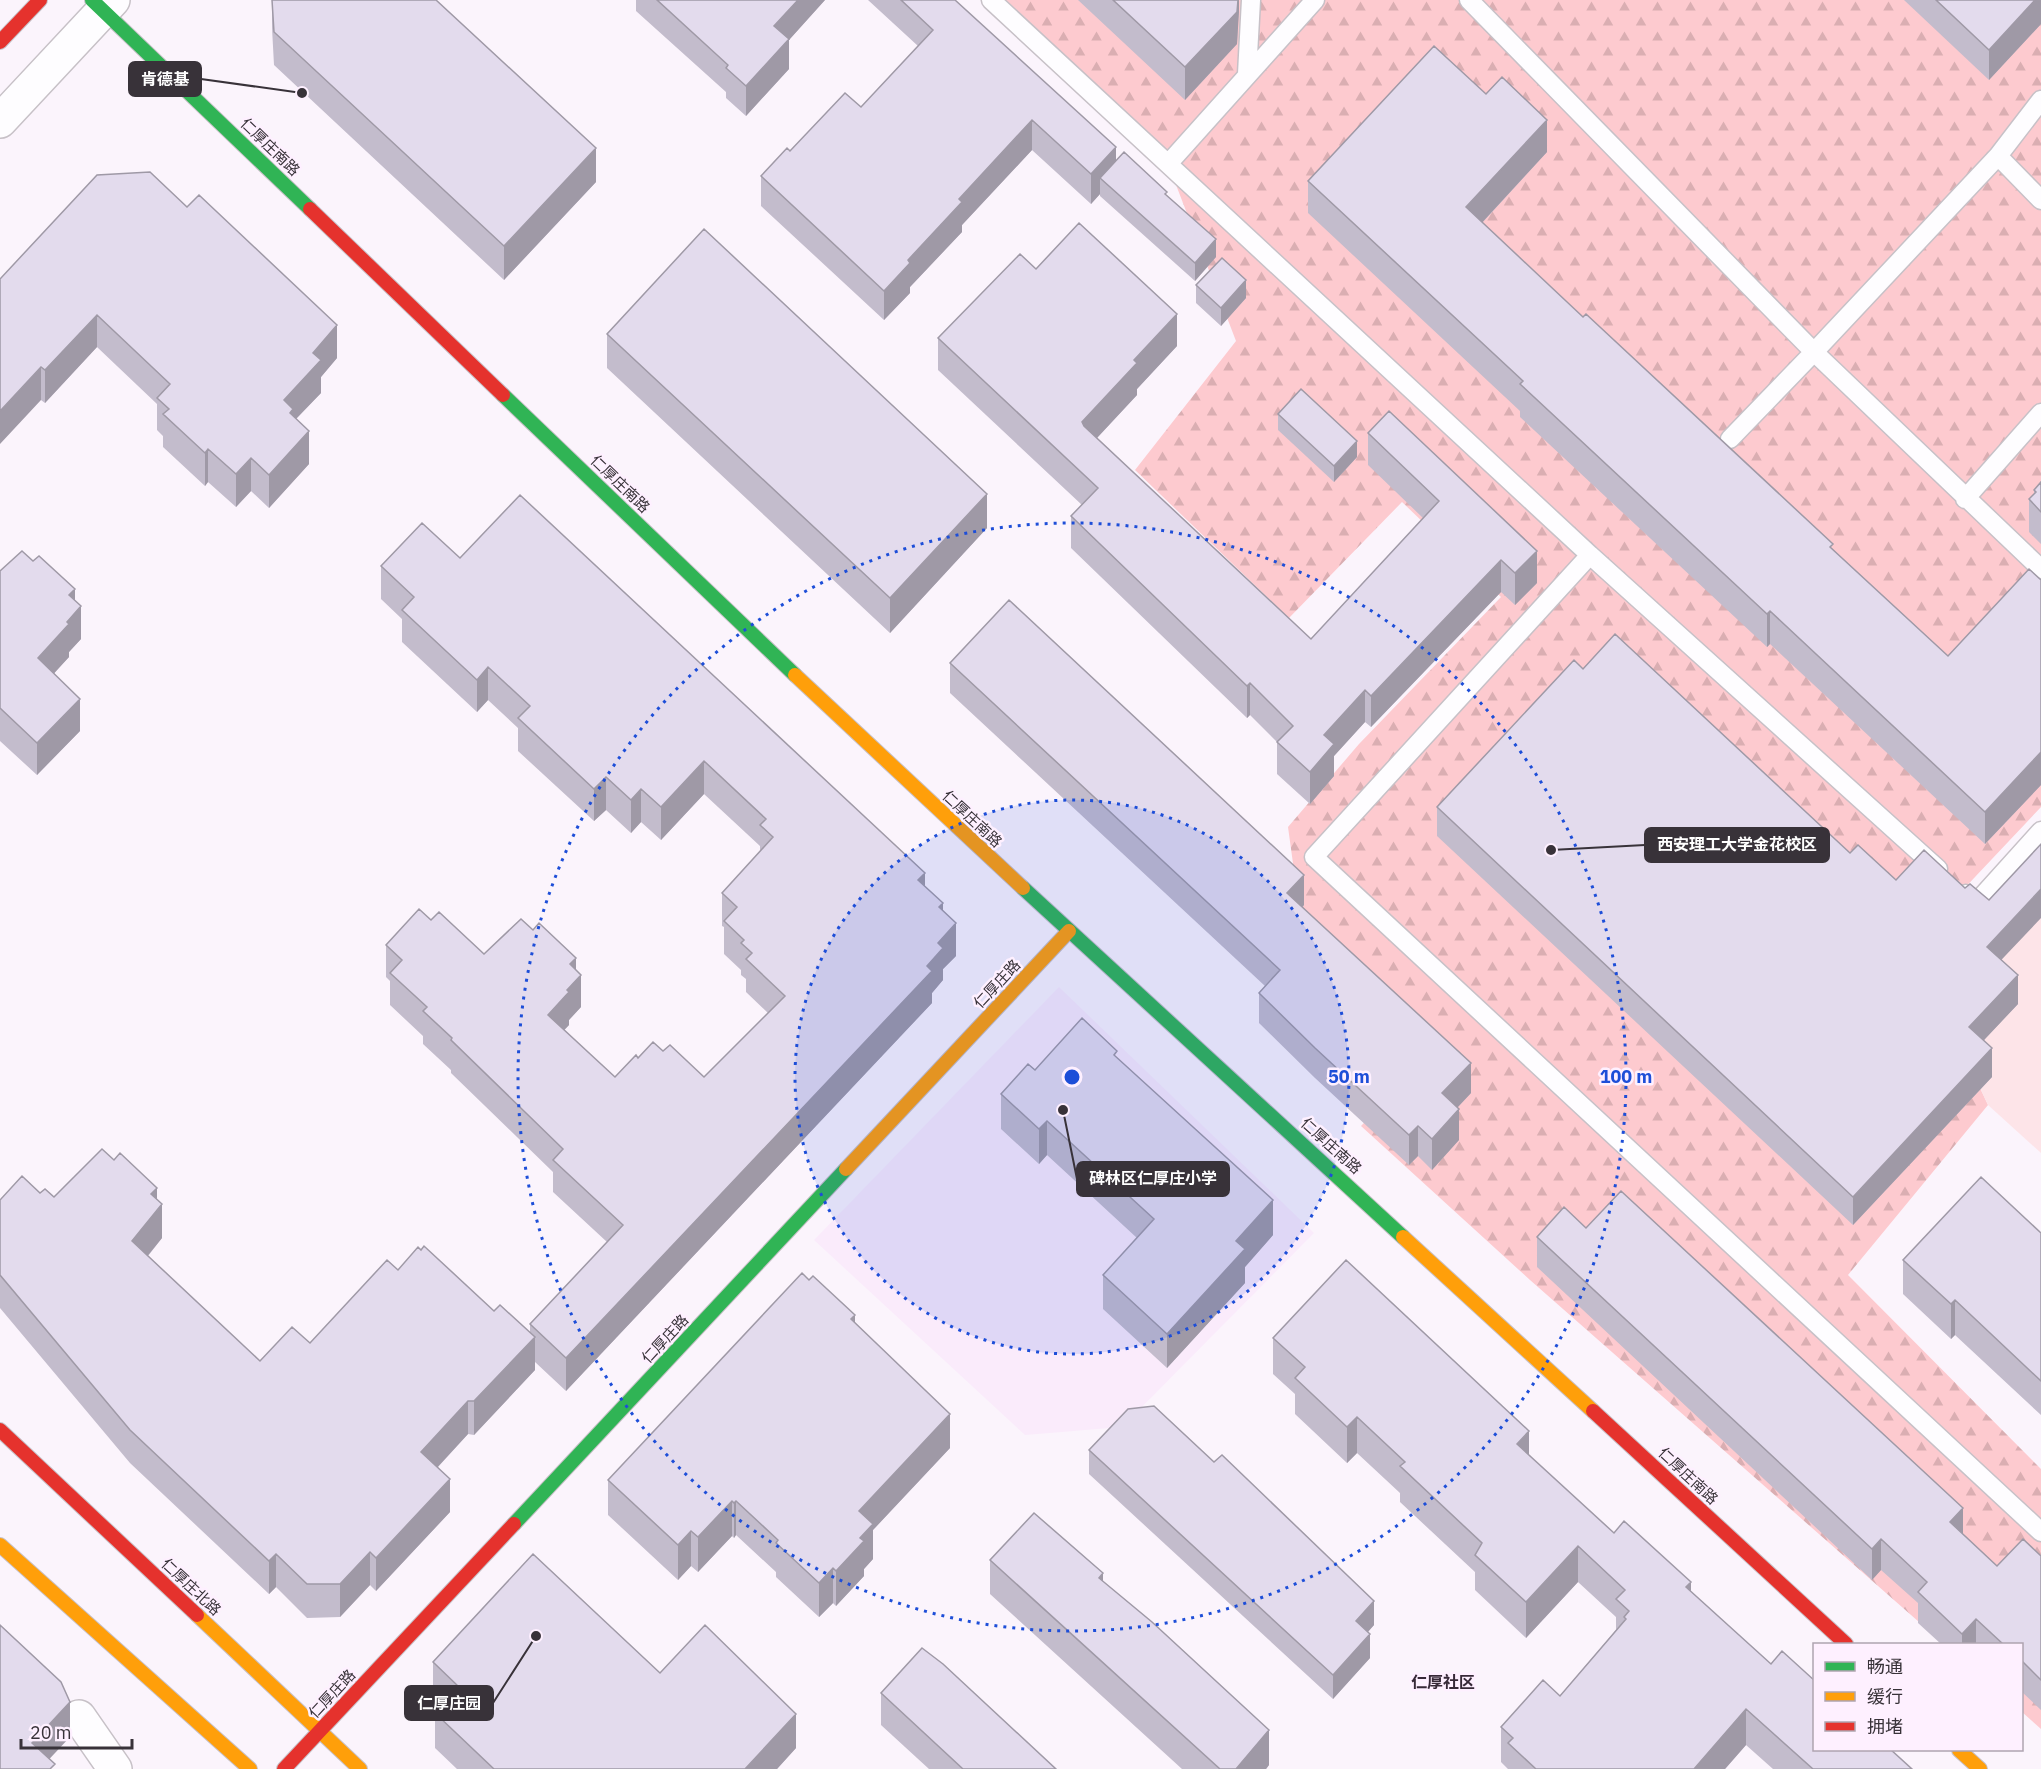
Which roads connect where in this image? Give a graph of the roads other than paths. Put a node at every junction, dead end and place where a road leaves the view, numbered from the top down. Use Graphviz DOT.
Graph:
graph roads {
  1 [pos="40,0"];
  2 [pos="991,0"];
  3 [pos="1251,0"];
  4 [pos="1315,0"];
  5 [pos="1469,0"];
  6 [pos="103,4"];
  7 [pos="0,42"];
  8 [pos="1248,74"];
  9 [pos="2041,100"];
  10 [pos="0,121"];
  11 [pos="1998,156"];
  12 [pos="1168,164"];
  13 [pos="2041,200"];
  14 [pos="1814,352"];
  15 [pos="2041,413"];
  16 [pos="1730,439"];
  17 [pos="1965,499"];
  18 [pos="1590,555"];
  19 [pos="2041,569"];
  20 [pos="2041,831"];
  21 [pos="1069,931"];
  22 [pos="0,1430"];
  23 [pos="2041,1532"];
  24 [pos="0,1545"];
  25 [pos="1845,1643"];
  26 [pos="79,1717"];
  27 [pos="320,1731"];
  28 [pos="1961,1751"];
  29 [pos="115,1769"];
  30 [pos="250,1769"];
  31 [pos="284,1769"];
  32 [pos="360,1769"];
  33 [pos="1980,1769"];
  1 -- 7 [label="street"];
  2 -- 12 [label="lane"];
  3 -- 8 [label="lane"];
  4 -- 8 [label="lane"];
  5 -- 14 [label="lane"];
  6 -- 10 [label="street"];
  6 -- 21 [label="street, 仁厚庄南路"];
  8 -- 12 [label="lane"];
  9 -- 11 [label="lane"];
  11 -- 13 [label="lane"];
  11 -- 14 [label="lane"];
  12 -- 18 [label="lane"];
  14 -- 16 [label="lane"];
  14 -- 17 [label="lane"];
  15 -- 17 [label="lane"];
  17 -- 19 [label="lane"];
  18 -- 20 [label="lane"];
  18 -- 23 [label="lane"];
  21 -- 25 [label="street, 仁厚庄南路"];
  21 -- 27 [label="street, 仁厚庄路"];
  22 -- 27 [label="street, 仁厚庄北路"];
  24 -- 30 [label="street"];
  26 -- 29 [label="street"];
  27 -- 31 [label="street, 仁厚庄路"];
  27 -- 32 [label="street, 仁厚庄北路"];
  28 -- 33 [label="street"];
}
